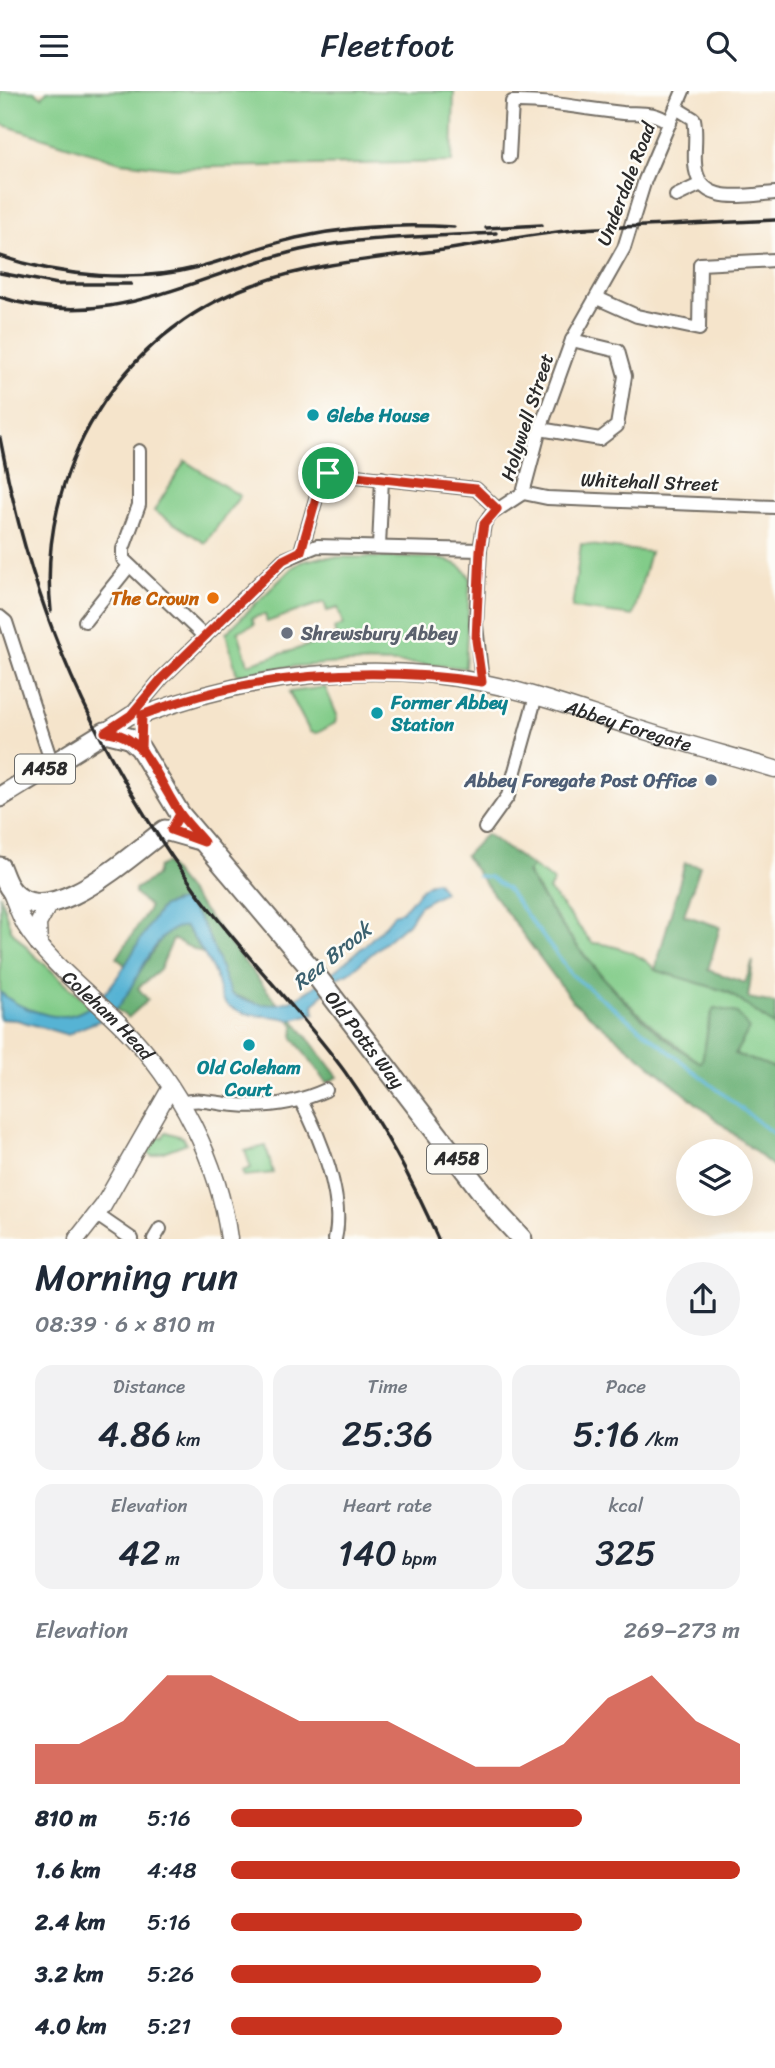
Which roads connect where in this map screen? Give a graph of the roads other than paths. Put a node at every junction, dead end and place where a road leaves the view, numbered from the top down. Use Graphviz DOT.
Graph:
graph roads {
  1 [pos="683,91"];
  2 [pos="676,108"];
  3 [pos="670,123"];
  4 [pos="509,157"];
  5 [pos="701,184"];
  6 [pos="775,193"];
  7 [pos="676,196"];
  8 [pos="775,260"];
  9 [pos="597,298"];
  10 [pos="580,325"];
  11 [pos="572,340"];
  12 [pos="540,429"];
  13 [pos="139,451"];
  14 [pos="382,478"];
  15 [pos="523,493"];
  16 [pos="775,507"];
  17 [pos="497,509"];
  18 [pos="379,547"];
  19 [pos="480,550"];
  20 [pos="301,551"];
  21 [pos="129,566"];
  22 [pos="0,617"];
  23 [pos="85,621"];
  24 [pos="205,637"];
  25 [pos="482,682"];
  26 [pos="536,696"];
  27 [pos="137,715"];
  28 [pos="105,732"];
  29 [pos="141,748"];
  30 [pos="52,764"];
  31 [pos="775,769"];
  32 [pos="0,797"];
  33 [pos="176,822"];
  34 [pos="485,828"];
  35 [pos="0,867"];
  36 [pos="9,888"];
  37 [pos="49,904"];
  38 [pos="39,945"];
  39 [pos="170,1089"];
  40 [pos="326,1090"];
  41 [pos="301,1101"];
  42 [pos="181,1103"];
  43 [pos="97,1215"];
  44 [pos="77,1238"];
  45 [pos="132,1238"];
  46 [pos="229,1238"];
  47 [pos="335,1238"];
  48 [pos="522,1238"];
  1 -- 2 [label="street, Underdale Road"];
  2 -- 3 [label="street, Underdale Road"];
  2 -- 5 [label="street"];
  3 -- 4 [label="street"];
  3 -- 9 [label="street, Underdale Road"];
  5 -- 6 [label="street"];
  5 -- 7 [label="street"];
  8 -- 9 [label="street"];
  9 -- 10 [label="street, Underdale Road"];
  10 -- 11 [label="street, Holywell Street"];
  11 -- 12 [label="street, Holywell Street"];
  11 -- 12 [label="street"];
  12 -- 15 [label="street, Holywell Street"];
  13 -- 21 [label="street"];
  14 -- 17 [label="street"];
  14 -- 18 [label="street"];
  14 -- 20 [label="street"];
  15 -- 16 [label="street, Whitehall Street"];
  15 -- 17 [label="street, Holywell Street"];
  17 -- 19 [label="street"];
  18 -- 19 [label="street, Abbey Foregate"];
  18 -- 20 [label="street, Abbey Foregate"];
  19 -- 25 [label="street"];
  20 -- 24 [label="street, Abbey Foregate"];
  21 -- 23 [label="street"];
  21 -- 24 [label="street"];
  22 -- 30 [label="street"];
  24 -- 27 [label="street, Abbey Foregate"];
  25 -- 26 [label="street, Abbey Foregate"];
  25 -- 27 [label="street, Abbey Foregate"];
  26 -- 31 [label="street, Abbey Foregate"];
  26 -- 34 [label="street"];
  27 -- 28 [label="street, Abbey Foregate"];
  27 -- 29 [label="street"];
  28 -- 29 [label="main road"];
  28 -- 30 [label="main road, Abbey Foregate / A458"];
  29 -- 33 [label="main road"];
  30 -- 32 [label="main road, Abbey Foregate / A458"];
  33 -- 37 [label="main road"];
  33 -- 48 [label="main road, Old Potts Way / A458"];
  35 -- 36 [label="main road, Coleham Head"];
  36 -- 37 [label="main road"];
  36 -- 38 [label="street, Coleham Head"];
  37 -- 38 [label="street"];
  38 -- 39 [label="street, Coleham Head"];
  39 -- 42 [label="street, Coleham Head"];
  39 -- 43 [label="street"];
  40 -- 41 [label="street"];
  41 -- 42 [label="street"];
  41 -- 47 [label="street"];
  42 -- 46 [label="street, Coleham Head"];
  43 -- 44 [label="street"];
  43 -- 45 [label="street"];
}
